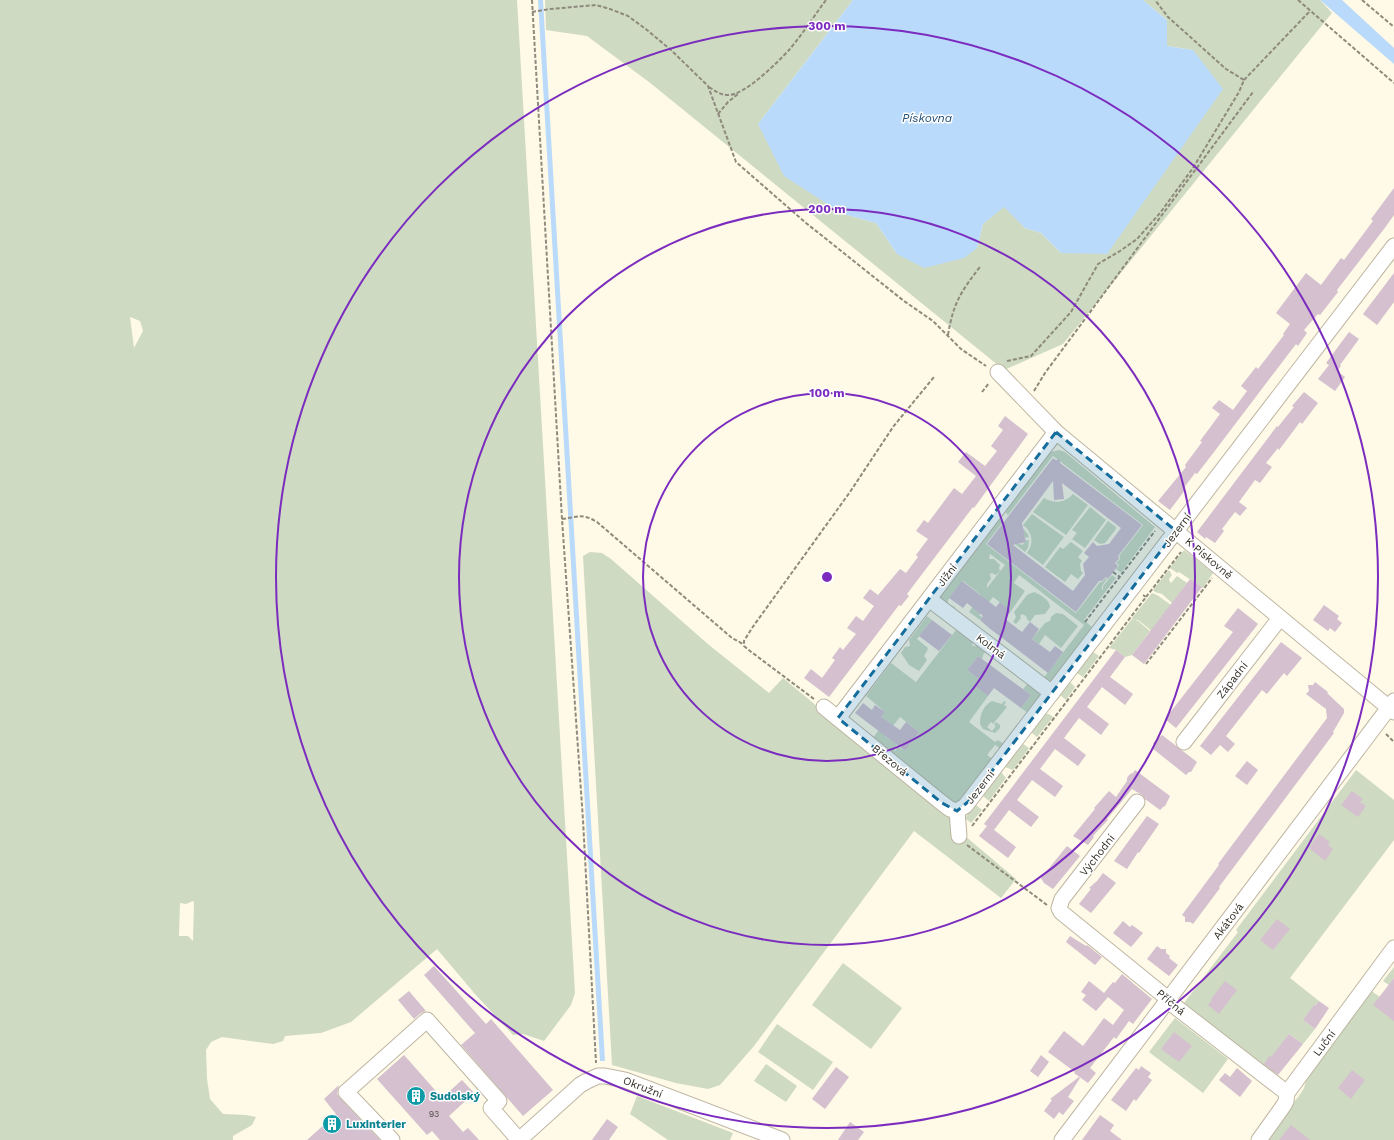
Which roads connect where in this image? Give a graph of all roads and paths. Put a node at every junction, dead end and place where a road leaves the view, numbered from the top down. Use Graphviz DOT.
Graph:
graph roads {
  1 [pos="532,0"];
  2 [pos="826,0"];
  3 [pos="1155,0"];
  4 [pos="1298,0"];
  5 [pos="1362,0"];
  6 [pos="1310,11"];
  7 [pos="532,12"];
  8 [pos="1394,27"];
  9 [pos="1244,80"];
  10 [pos="1394,83"];
  11 [pos="708,86"];
  12 [pos="1253,92"];
  13 [pos="739,93"];
  14 [pos="718,114"];
  15 [pos="1394,246"];
  16 [pos="980,266"];
  17 [pos="948,335"];
  18 [pos="999,368"];
  19 [pos="934,377"];
  20 [pos="1027,402"];
  21 [pos="1056,432"];
  22 [pos="562,520"];
  23 [pos="1158,527"];
  24 [pos="1176,531"];
  25 [pos="1184,548"];
  26 [pos="1113,572"];
  27 [pos="1215,574"];
  28 [pos="1120,577"];
  29 [pos="1124,580"];
  30 [pos="1142,594"];
  31 [pos="1146,597"];
  32 [pos="929,599"];
  33 [pos="1280,618"];
  34 [pos="1085,622"];
  35 [pos="743,644"];
  36 [pos="1146,664"];
  37 [pos="1052,693"];
  38 [pos="824,707"];
  39 [pos="1392,707"];
  40 [pos="838,718"];
  41 [pos="1184,742"];
  42 [pos="1136,802"];
  43 [pos="957,811"];
  44 [pos="972,826"];
  45 [pos="959,836"];
  46 [pos="1059,908"];
  47 [pos="1394,948"];
  48 [pos="1168,1000"];
  49 [pos="596,1066"];
  50 [pos="1287,1093"];
  51 [pos="392,1140"];
  52 [pos="519,1140"];
  53 [pos="782,1140"];
  54 [pos="1062,1140"];
  55 [pos="1258,1140"];
  1 -- 7 [label="path"];
  2 -- 13 [label="path"];
  3 -- 9 [label="path"];
  4 -- 6 [label="path"];
  5 -- 8 [label="path"];
  6 -- 9 [label="path"];
  6 -- 10 [label="path"];
  7 -- 11 [label="path"];
  7 -- 22 [label="path"];
  9 -- 18 [label="path"];
  11 -- 13 [label="path"];
  11 -- 14 [label="path"];
  12 -- 20 [label="path"];
  13 -- 14 [label="path"];
  14 -- 17 [label="path"];
  15 -- 24 [label="street, Jezerní"];
  16 -- 17 [label="path"];
  17 -- 18 [label="path"];
  18 -- 20 [label="street, K Pískovně"];
  19 -- 35 [label="path"];
  20 -- 21 [label="street, K Pískovně"];
  21 -- 24 [label="street, K Pískovně"];
  21 -- 32 [label="street, Jižní"];
  22 -- 35 [label="path"];
  22 -- 49 [label="path"];
  23 -- 28 [label="path"];
  24 -- 33 [label="street, K Pískovně"];
  24 -- 37 [label="street, Jezerní"];
  25 -- 31 [label="path"];
  26 -- 28 [label="path"];
  27 -- 36 [label="path"];
  28 -- 29 [label="path"];
  28 -- 34 [label="path"];
  30 -- 31 [label="path"];
  31 -- 44 [label="path"];
  32 -- 37 [label="street, Kolmá"];
  32 -- 40 [label="street, Jižní"];
  33 -- 39 [label="street, K Pískovně"];
  33 -- 41 [label="street, Západní"];
  35 -- 38 [label="path"];
  37 -- 43 [label="street, Jezerní"];
  38 -- 40 [label="street, Březová"];
  39 -- 48 [label="street, Akátová"];
  40 -- 43 [label="street, Březová"];
  42 -- 46 [label="street, Východní"];
  43 -- 45 [label="street"];
  45 -- 46 [label="path"];
  46 -- 48 [label="street, Příčná"];
  47 -- 50 [label="street, Luční"];
  48 -- 50 [label="street, Příčná"];
  48 -- 54 [label="street, Akátová"];
  50 -- 55 [label="street, Luční"];
  51 -- 52 [label="street"];
  52 -- 53 [label="street, Okružní"];
}
